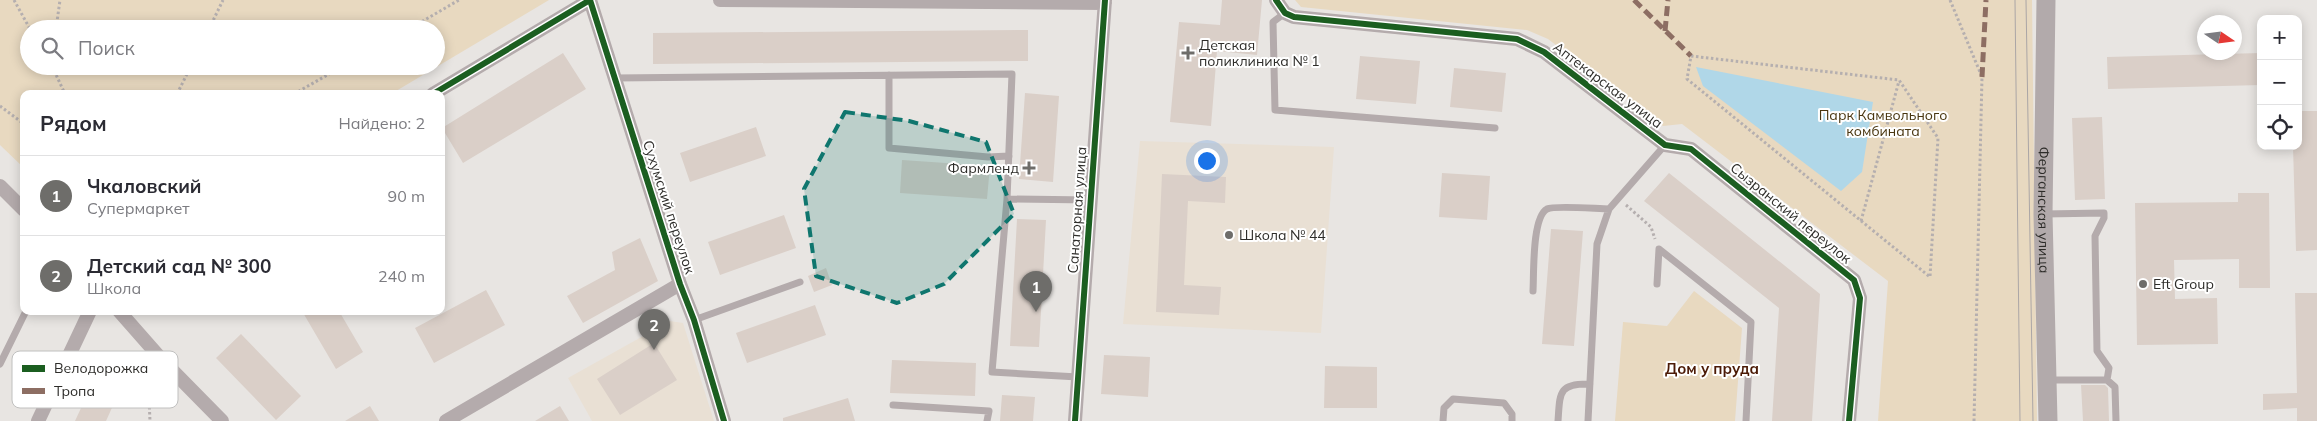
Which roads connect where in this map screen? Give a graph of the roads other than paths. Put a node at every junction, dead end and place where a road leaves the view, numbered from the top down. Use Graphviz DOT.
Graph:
graph roads {
  1 [pos="590,0"];
  2 [pos="720,0"];
  3 [pos="1276,0"];
  4 [pos="2046,0"];
  5 [pos="913,1"];
  6 [pos="1105,2"];
  7 [pos="1285,14"];
  8 [pos="889,75"];
  9 [pos="615,78"];
  10 [pos="440,90"];
  11 [pos="1495,128"];
  12 [pos="1665,145"];
  13 [pos="1008,156"];
  14 [pos="0,186"];
  15 [pos="1007,199"];
  16 [pos="1090,200"];
  17 [pos="20,206"];
  18 [pos="1609,209"];
  19 [pos="2043,214"];
  20 [pos="800,282"];
  21 [pos="680,284"];
  22 [pos="1657,284"];
  23 [pos="1533,290"];
  24 [pos="24,315"];
  25 [pos="88,315"];
  26 [pos="122,315"];
  27 [pos="694,320"];
  28 [pos="71,351"];
  29 [pos="154,351"];
  30 [pos="0,364"];
  31 [pos="178,377"];
  32 [pos="1078,377"];
  33 [pos="2046,380"];
  34 [pos="2107,380"];
  35 [pos="1590,384"];
  36 [pos="893,405"];
  37 [pos="44,408"];
  38 [pos="38,421"];
  39 [pos="222,421"];
  40 [pos="446,421"];
  41 [pos="724,421"];
  42 [pos="987,421"];
  43 [pos="1075,421"];
  44 [pos="1444,421"];
  45 [pos="1512,421"];
  46 [pos="1558,421"];
  47 [pos="1588,421"];
  48 [pos="1746,421"];
  49 [pos="1849,421"];
  50 [pos="2048,421"];
  51 [pos="2116,421"];
  1 -- 9 [label="street, Сухумский переулок"];
  1 -- 10 [label="street"];
  2 -- 5 [label="street"];
  3 -- 7 [label="street"];
  4 -- 19 [label="street, Ферганская улица"];
  5 -- 6 [label="street"];
  6 -- 16 [label="street, Санаторная улица"];
  7 -- 11 [label="lane"];
  7 -- 12 [label="street, Аптекарская улица"];
  8 -- 9 [label="lane"];
  8 -- 13 [label="lane"];
  8 -- 13 [label="lane"];
  9 -- 21 [label="street, Сухумский переулок"];
  12 -- 18 [label="lane"];
  12 -- 49 [label="street, Сызранский переулок"];
  13 -- 15 [label="lane"];
  14 -- 17 [label="street"];
  15 -- 16 [label="lane"];
  15 -- 32 [label="lane"];
  16 -- 32 [label="street, Санаторная улица"];
  18 -- 23 [label="lane"];
  18 -- 35 [label="lane"];
  19 -- 33 [label="street, Ферганская улица"];
  19 -- 34 [label="lane"];
  20 -- 27 [label="lane"];
  21 -- 27 [label="street, Сухумский переулок"];
  21 -- 40 [label="street"];
  22 -- 48 [label="lane"];
  24 -- 30 [label="lane"];
  25 -- 28 [label="street"];
  26 -- 29 [label="street"];
  27 -- 41 [label="street, Сухумский переулок"];
  31 -- 39 [label="street"];
  32 -- 43 [label="street, Санаторная улица"];
  33 -- 34 [label="lane"];
  33 -- 50 [label="street, Ферганская улица"];
  34 -- 51 [label="lane"];
  35 -- 46 [label="lane"];
  35 -- 47 [label="lane"];
  36 -- 42 [label="lane"];
  37 -- 38 [label="street"];
  44 -- 45 [label="lane"];
}
